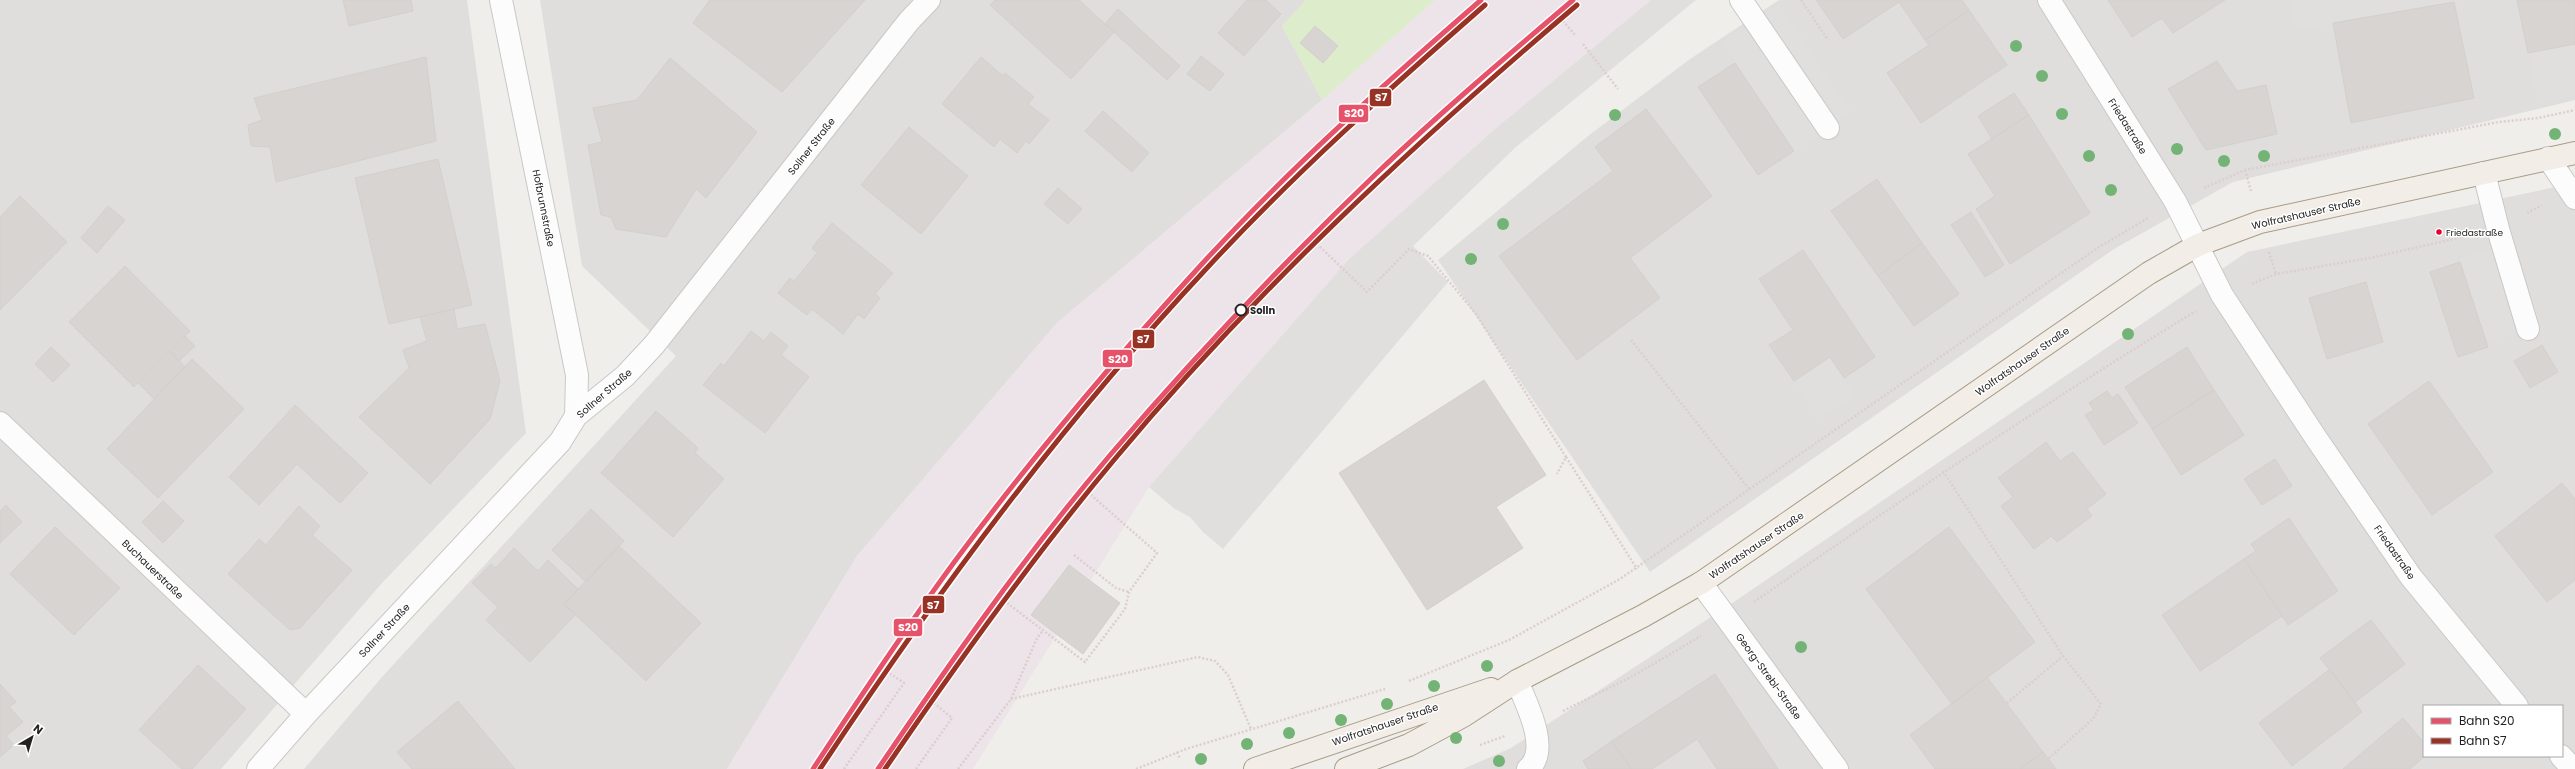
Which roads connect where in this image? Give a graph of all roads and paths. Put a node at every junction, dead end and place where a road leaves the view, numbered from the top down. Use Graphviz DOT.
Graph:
graph roads {
  1 [pos="501,0"];
  2 [pos="929,0"];
  3 [pos="1741,0"];
  4 [pos="1801,0"];
  5 [pos="2049,0"];
  6 [pos="1563,20"];
  7 [pos="1576,36"];
  8 [pos="1828,40"];
  9 [pos="1583,44"];
  10 [pos="1618,90"];
  11 [pos="2575,110"];
  12 [pos="1828,128"];
  13 [pos="2575,153"];
  14 [pos="2548,158"];
  15 [pos="2484,173"];
  16 [pos="2573,194"];
  17 [pos="2175,201"];
  18 [pos="2498,229"];
  19 [pos="1317,244"];
  20 [pos="2198,245"];
  21 [pos="2222,295"];
  22 [pos="2528,329"];
  23 [pos="1631,340"];
  24 [pos="576,416"];
  25 [pos="0,423"];
  26 [pos="1566,457"];
  27 [pos="1943,471"];
  28 [pos="1557,474"];
  29 [pos="1750,490"];
  30 [pos="1091,495"];
  31 [pos="1074,555"];
  32 [pos="1637,569"];
  33 [pos="1700,583"];
  34 [pos="1129,592"];
  35 [pos="1006,603"];
  36 [pos="1728,620"];
  37 [pos="1043,630"];
  38 [pos="2063,656"];
  39 [pos="889,672"];
  40 [pos="1517,681"];
  41 [pos="1402,684"];
  42 [pos="1387,688"];
  43 [pos="1011,699"];
  44 [pos="934,703"];
  45 [pos="2006,703"];
  46 [pos="2516,705"];
  47 [pos="306,714"];
  48 [pos="1535,725"];
  49 [pos="1251,729"];
  50 [pos="1478,745"];
  51 [pos="1177,752"];
  52 [pos="2562,757"];
  53 [pos="1180,759"];
  54 [pos="2048,759"];
  55 [pos="1533,761"];
  56 [pos="917,768"];
  57 [pos="258,769"];
  58 [pos="844,769"];
  59 [pos="958,769"];
  60 [pos="1136,769"];
  61 [pos="1255,769"];
  62 [pos="1346,769"];
  63 [pos="1837,769"];
  64 [pos="2573,769"];
  1 -- 24 [label="street, Hofbrunnstraße"];
  2 -- 24 [label="street, Sollner Straße"];
  3 -- 12 [label="street"];
  4 -- 8 [label="path"];
  5 -- 17 [label="street, Friedastraße"];
  6 -- 7 [label="path"];
  9 -- 10 [label="path"];
  11 -- 17 [label="path"];
  13 -- 14 [label="main road, Wolfratshauser Straße"];
  14 -- 15 [label="main road, Wolfratshauser Straße"];
  14 -- 16 [label="street"];
  15 -- 18 [label="street"];
  15 -- 20 [label="main road, Wolfratshauser Straße"];
  16 -- 18 [label="path"];
  17 -- 20 [label="street, Friedastraße"];
  17 -- 29 [label="path"];
  18 -- 21 [label="path"];
  18 -- 22 [label="street"];
  19 -- 26 [label="path"];
  20 -- 21 [label="street, Friedastraße"];
  20 -- 33 [label="main road, Wolfratshauser Straße"];
  21 -- 27 [label="path"];
  21 -- 46 [label="street, Friedastraße"];
  23 -- 29 [label="path"];
  24 -- 47 [label="street, Sollner Straße"];
  25 -- 47 [label="street, Buchauerstraße"];
  26 -- 28 [label="path"];
  26 -- 32 [label="path"];
  27 -- 36 [label="path"];
  27 -- 38 [label="path"];
  29 -- 32 [label="path"];
  30 -- 34 [label="path"];
  31 -- 34 [label="path"];
  32 -- 41 [label="path"];
  33 -- 36 [label="street, Georg-Strebl-Straße"];
  33 -- 40 [label="main road, Wolfratshauser Straße"];
  34 -- 37 [label="path"];
  35 -- 37 [label="path"];
  36 -- 48 [label="path"];
  36 -- 63 [label="street, Georg-Strebl-Straße"];
  37 -- 43 [label="path"];
  38 -- 45 [label="path"];
  38 -- 54 [label="path"];
  39 -- 58 [label="path"];
  40 -- 48 [label="street"];
  40 -- 61 [label="main road, Wolfratshauser Straße"];
  40 -- 62 [label="main road, Wolfratshauser Straße"];
  42 -- 49 [label="path"];
  43 -- 49 [label="path"];
  43 -- 59 [label="path"];
  44 -- 56 [label="path"];
  47 -- 57 [label="street, Sollner Straße"];
  48 -- 50 [label="path"];
  48 -- 55 [label="street"];
  49 -- 51 [label="path"];
  51 -- 53 [label="path"];
  51 -- 60 [label="path"];
  52 -- 64 [label="street"];
}
